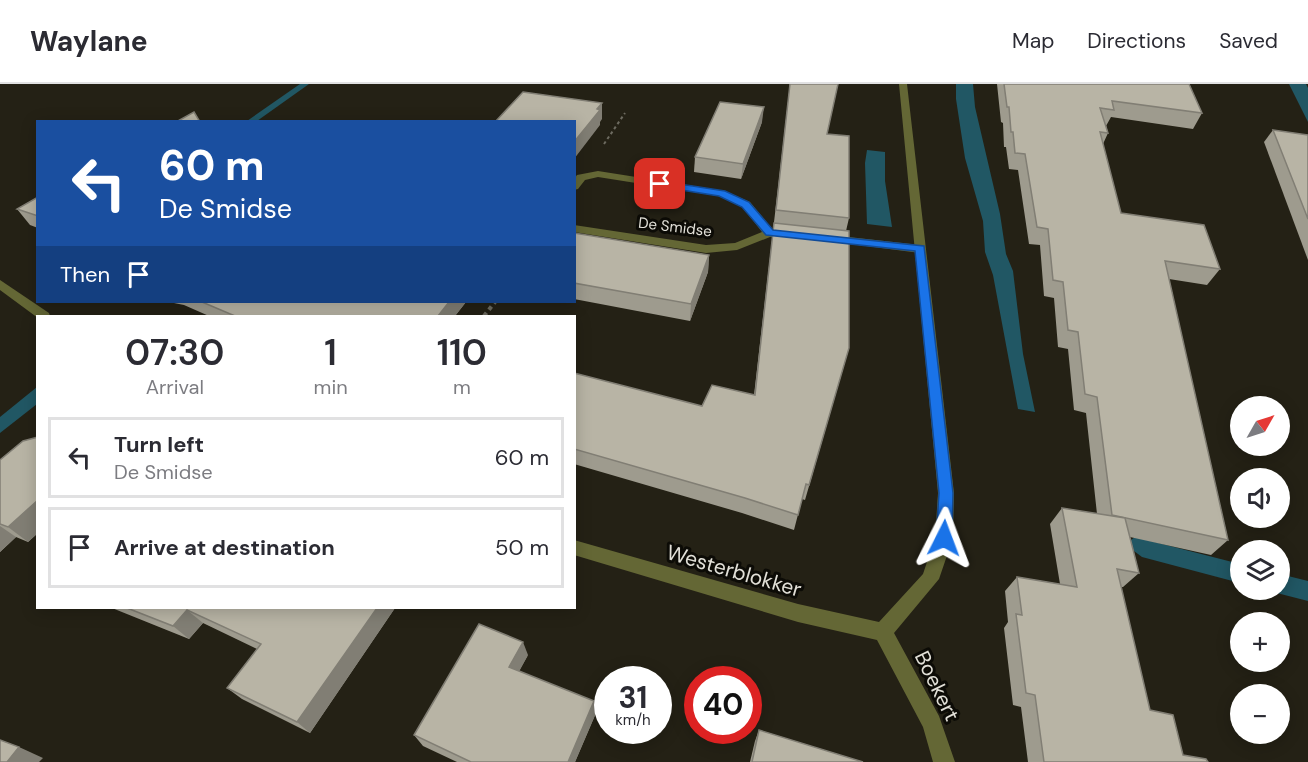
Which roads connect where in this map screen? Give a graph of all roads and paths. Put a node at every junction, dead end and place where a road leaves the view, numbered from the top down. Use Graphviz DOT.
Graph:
graph roads {
  1 [pos="903,84"];
  2 [pos="576,184"];
  3 [pos="576,228"];
  4 [pos="769,233"];
  5 [pos="920,249"];
  6 [pos="0,284"];
  7 [pos="494,303"];
  8 [pos="43,315"];
  9 [pos="485,315"];
  10 [pos="576,548"];
  11 [pos="884,632"];
  12 [pos="944,762"];
  1 -- 5 [label="street"];
  2 -- 4 [label="street"];
  3 -- 4 [label="street, De Smidse"];
  4 -- 5 [label="street, De Smidse"];
  5 -- 11 [label="street"];
  6 -- 8 [label="street"];
  7 -- 9 [label="path"];
  10 -- 11 [label="street, Westerblokker"];
  11 -- 12 [label="street, Boekert"];
}
